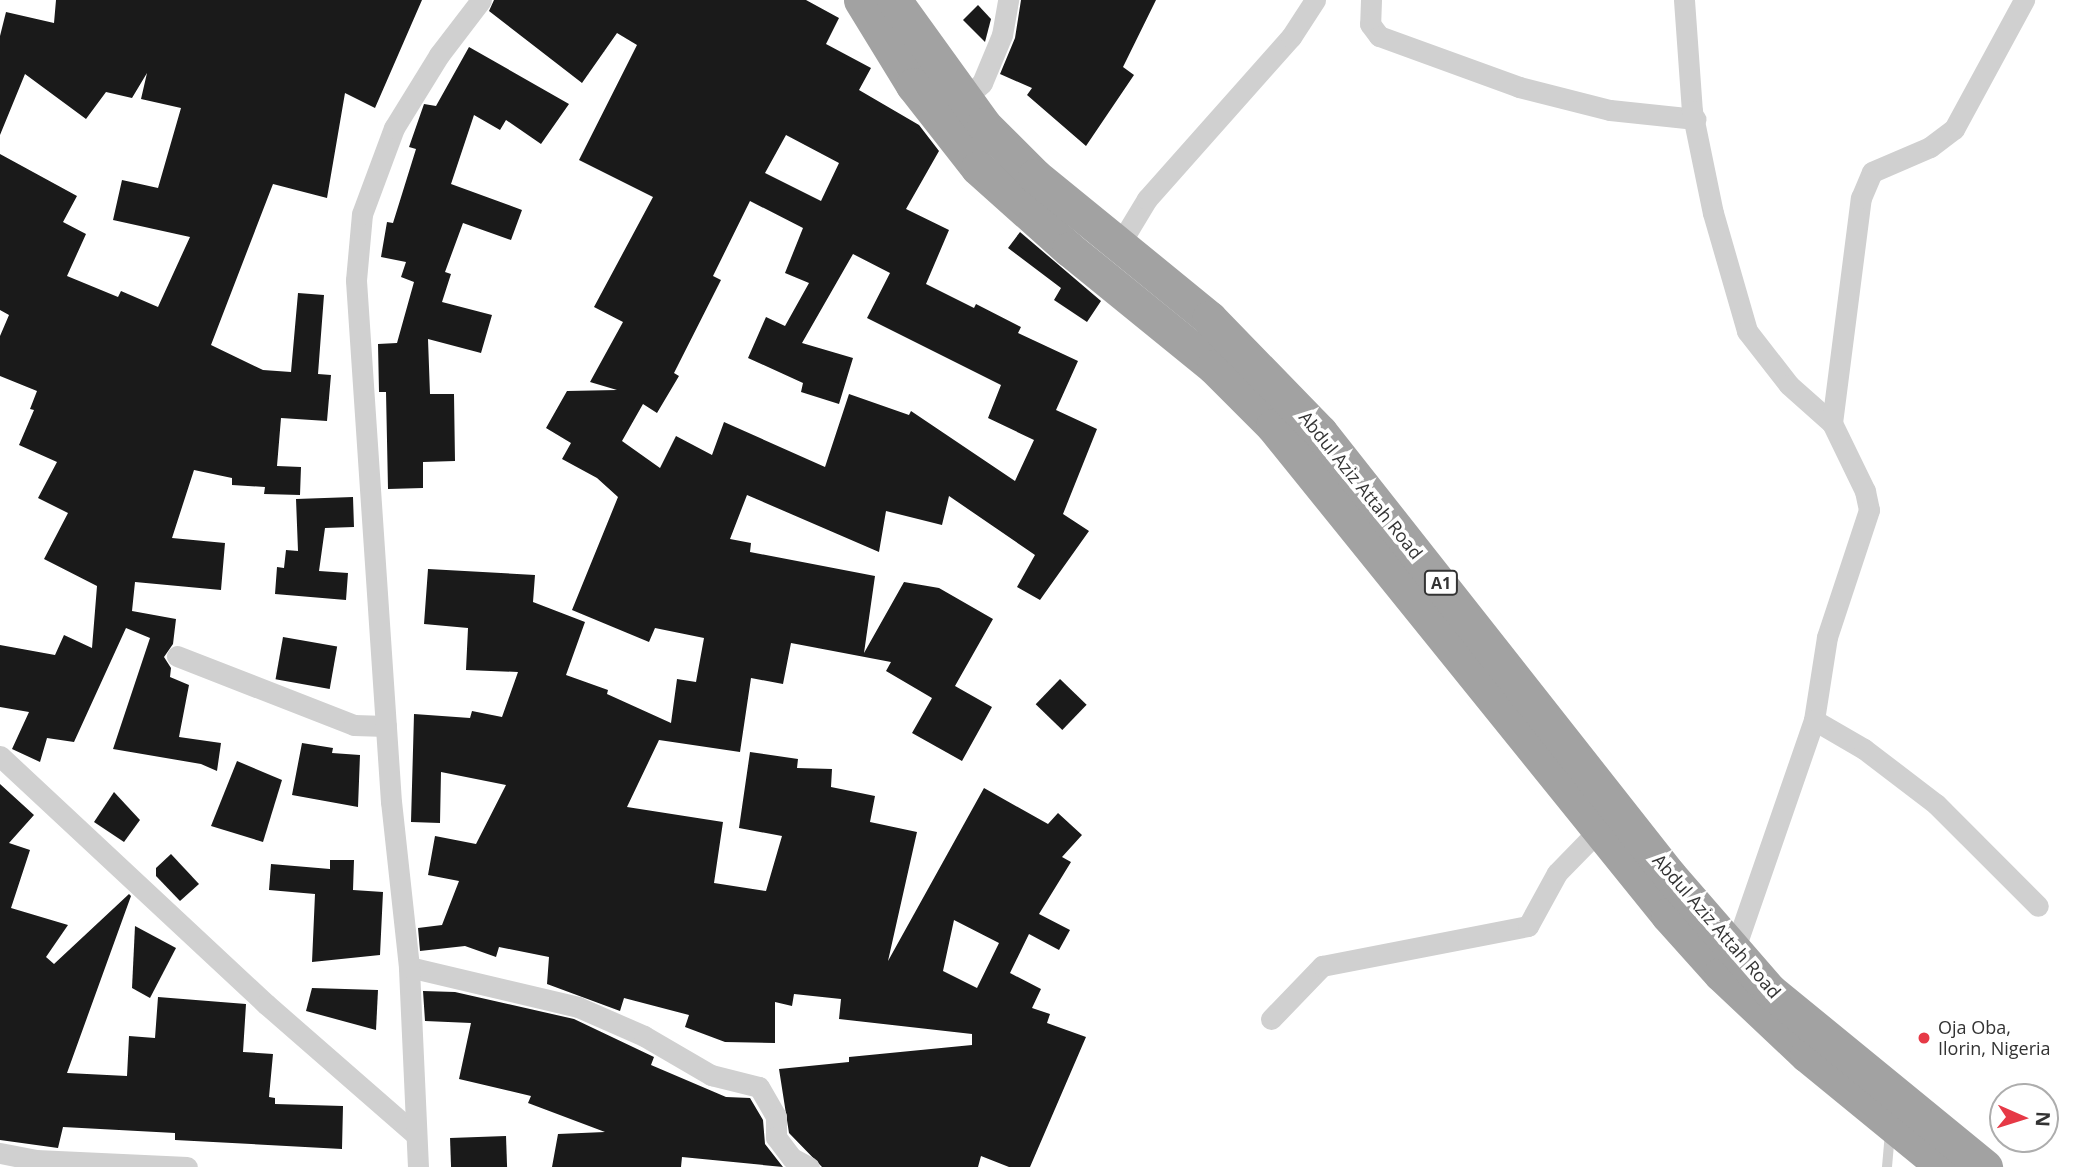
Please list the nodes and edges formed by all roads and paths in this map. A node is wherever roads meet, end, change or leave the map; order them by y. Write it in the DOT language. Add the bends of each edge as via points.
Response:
graph roads {
  1 [pos="481,0"];
  2 [pos="861,0"];
  3 [pos="894,0"];
  4 [pos="1009,0"];
  5 [pos="1315,0"];
  6 [pos="1371,0"];
  7 [pos="1684,0"];
  8 [pos="2024,0"];
  9 [pos="966,97"];
  10 [pos="1696,120"];
  11 [pos="1118,247"];
  12 [pos="1143,286"];
  13 [pos="1832,423"];
  14 [pos="177,656"];
  15 [pos="1814,720"];
  16 [pos="386,726"];
  17 [pos="0,756"];
  18 [pos="1600,829"];
  19 [pos="2038,906"];
  20 [pos="1734,951"];
  21 [pos="409,967"];
  22 [pos="1271,1019"];
  23 [pos="1891,1127"];
  24 [pos="414,1133"];
  25 [pos="0,1153"];
  26 [pos="187,1167"];
  27 [pos="418,1167"];
  28 [pos="809,1167"];
  29 [pos="1887,1167"];
  30 [pos="1944,1167"];
  31 [pos="1986,1167"];
  1 -- 16 [label="street" via="439,55 394,128 362,214 357,303"];
  2 -- 12 [label="highway, Abdul Aziz Attah Road / A1" via="913,85 978,168 1069,249"];
  3 -- 9 [label="highway, Abdul Aziz Attah Road / A1"];
  4 -- 9 [label="street" via="1002,35 982,83"];
  5 -- 11 [label="street" via="1291,37 1147,199"];
  6 -- 10 [label="street" via="1370,24 1379,36 1519,87 1609,110"];
  7 -- 10 [label="street" via="1687,72"];
  8 -- 13 [label="street" via="1954,129 1930,147 1872,173 1868,181 1861,198"];
  9 -- 11 [label="highway, Abdul Aziz Attah Road / A1" via="984,125 1035,176"];
  10 -- 13 [label="street" via="1713,213 1747,331 1789,385"];
  11 -- 12 [label="highway, Abdul Aziz Attah Road / A1"];
  12 -- 18 [label="highway, Abdul Aziz Attah Road / A1" via="1273,426"];
  12 -- 20 [label="highway, Abdul Aziz Attah Road / A1" via="1218,327 1320,432"];
  13 -- 15 [label="street" via="1865,491 1868,510 1827,637"];
  14 -- 16 [label="street" via="354,725"];
  15 -- 19 [label="street" via="1864,749 1936,804"];
  15 -- 20 [label="street"];
  16 -- 21 [label="street"];
  17 -- 24 [label="street" via="266,1004"];
  18 -- 22 [label="street" via="1557,873 1528,926 1322,965"];
  18 -- 23 [label="highway, Abdul Aziz Attah Road / A1" via="1668,915 1755,1010"];
  20 -- 31 [label="highway, Abdul Aziz Attah Road / A1" via="1819,1034"];
  21 -- 24 [label="street"];
  21 -- 28 [label="street" via="559,1000 644,1036 711,1074 759,1087 776,1117 776,1137 792,1158"];
  23 -- 29 [label="lane"];
  23 -- 30 [label="highway, Abdul Aziz Attah Road / A1"];
  24 -- 27 [label="street"];
  25 -- 26 [label="street" via="36,1160"];
}
